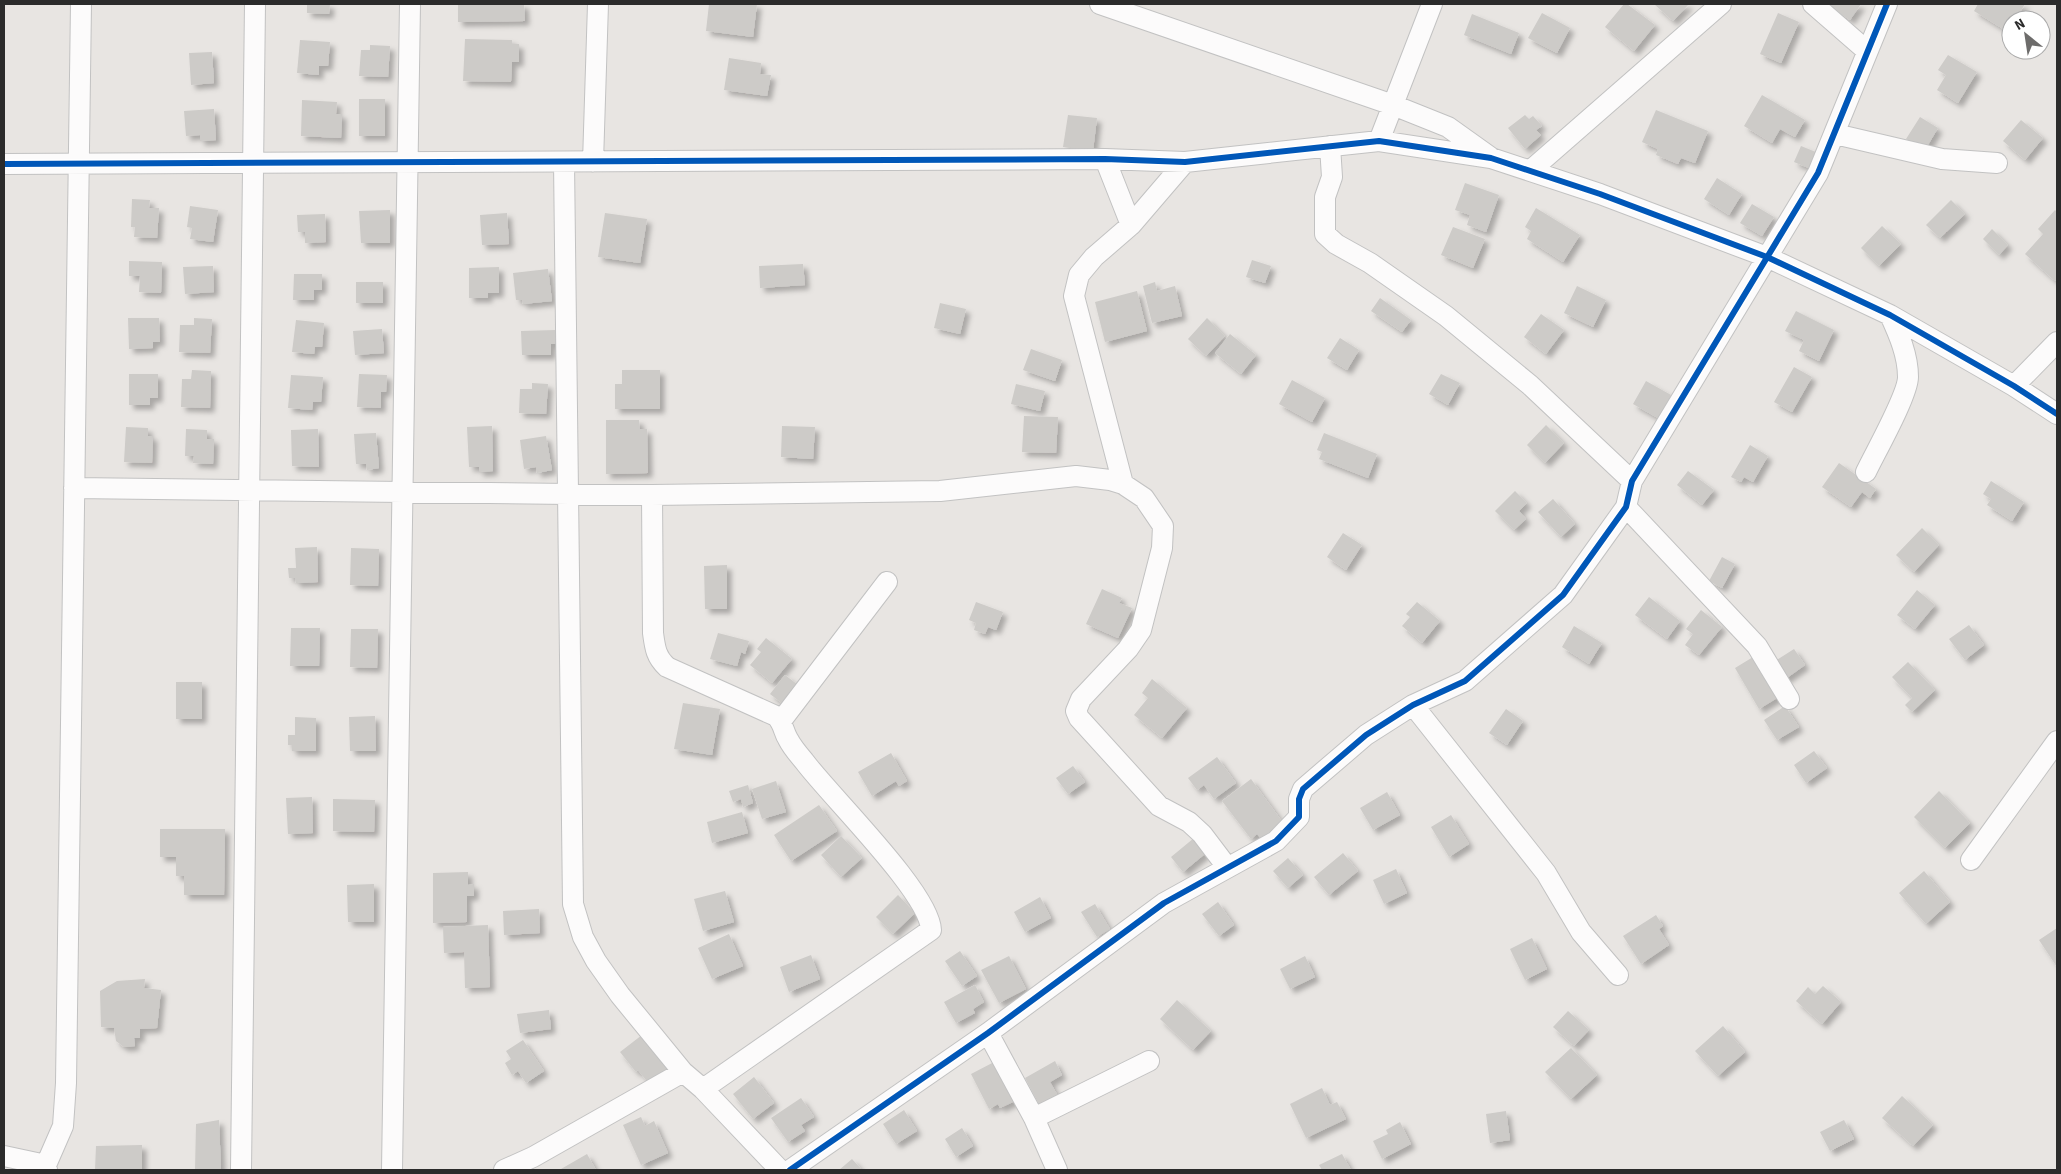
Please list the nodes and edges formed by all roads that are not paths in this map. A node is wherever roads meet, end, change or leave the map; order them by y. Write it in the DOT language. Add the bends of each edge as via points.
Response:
graph roads {
  1 [pos="81,4"];
  2 [pos="255,4"];
  3 [pos="410,4"];
  4 [pos="598,4"];
  5 [pos="1100,4"];
  6 [pos="1432,4"];
  7 [pos="1721,4"];
  8 [pos="1813,4"];
  9 [pos="1887,4"];
  10 [pos="1867,51"];
  11 [pos="1393,105"];
  12 [pos="1835,134"];
  13 [pos="1379,141"];
  14 [pos="1330,146"];
  15 [pos="1491,158"];
  16 [pos="1105,159"];
  17 [pos="408,162"];
  18 [pos="564,162"];
  19 [pos="593,162"];
  20 [pos="1185,162"];
  21 [pos="253,163"];
  22 [pos="1996,163"];
  23 [pos="4,164"];
  24 [pos="79,164"];
  25 [pos="1531,170"];
  26 [pos="1131,225"];
  27 [pos="1767,257"];
  28 [pos="1890,315"];
  29 [pos="2057,342"];
  30 [pos="2014,386"];
  31 [pos="2057,414"];
  32 [pos="1866,472"];
  33 [pos="1632,480"];
  34 [pos="1123,484"];
  35 [pos="74,488"];
  36 [pos="249,490"];
  37 [pos="403,492"];
  38 [pos="567,494"];
  39 [pos="652,495"];
  40 [pos="1626,507"];
  41 [pos="888,582"];
  42 [pos="1789,699"];
  43 [pos="1413,705"];
  44 [pos="781,721"];
  45 [pos="2057,741"];
  46 [pos="1971,860"];
  47 [pos="1227,867"];
  48 [pos="1618,975"];
  49 [pos="988,1033"];
  50 [pos="1149,1061"];
  51 [pos="683,1072"];
  52 [pos="703,1089"];
  53 [pos="1034,1118"];
  54 [pos="4,1156"];
  55 [pos="537,1164"];
  56 [pos="47,1168"];
  57 [pos="241,1170"];
  58 [pos="392,1170"];
  59 [pos="504,1170"];
  60 [pos="780,1170"];
  61 [pos="790,1170"];
  62 [pos="1057,1170"];
  1 -- 24 [label="street"];
  2 -- 21 [label="street"];
  3 -- 17 [label="street"];
  4 -- 19 [label="street"];
  5 -- 11 [label="street"];
  6 -- 11 [label="street"];
  7 -- 25 [label="street"];
  8 -- 10 [label="street"];
  9 -- 10 [label="street"];
  10 -- 12 [label="street"];
  11 -- 13 [label="street"];
  11 -- 15 [label="street" via="1448,126"];
  12 -- 22 [label="street" via="1942,159"];
  12 -- 27 [label="street" via="1818,173"];
  13 -- 14 [label="street"];
  13 -- 15 [label="street"];
  14 -- 20 [label="street"];
  14 -- 33 [label="street" via="1332,177 1325,197 1325,234 1446,316 1530,385"];
  15 -- 25 [label="street"];
  16 -- 19 [label="street"];
  16 -- 20 [label="street"];
  16 -- 26 [label="street"];
  17 -- 18 [label="street"];
  17 -- 21 [label="street"];
  17 -- 37 [label="street"];
  18 -- 19 [label="street"];
  18 -- 38 [label="street"];
  20 -- 26 [label="street"];
  21 -- 24 [label="street"];
  21 -- 36 [label="street"];
  23 -- 24 [label="street"];
  24 -- 35 [label="street"];
  25 -- 27 [label="street"];
  26 -- 34 [label="street" via="1094,257 1080,275 1074,296"];
  27 -- 28 [label="street"];
  27 -- 33 [label="street"];
  28 -- 30 [label="street"];
  28 -- 32 [label="street" via="1903,342 1908,379 1892,422"];
  29 -- 30 [label="street"];
  30 -- 31 [label="street"];
  33 -- 40 [label="street"];
  34 -- 39 [label="street" via="1076,476 940,491"];
  34 -- 47 [label="street" via="1144,498 1163,526 1162,548 1140,630 1128,649 1081,699 1076,711 1159,806 1189,822"];
  35 -- 36 [label="street"];
  35 -- 56 [label="street" via="66,1082 63,1126"];
  36 -- 37 [label="street"];
  36 -- 57 [label="street"];
  37 -- 38 [label="street"];
  37 -- 58 [label="street"];
  38 -- 39 [label="street"];
  38 -- 51 [label="street" via="573,904 583,937 596,961"];
  39 -- 44 [label="street" via="653,633 659,660 667,667"];
  40 -- 42 [label="street" via="1756,646"];
  40 -- 43 [label="street" via="1563,595 1465,681"];
  41 -- 44 [label="street"];
  43 -- 47 [label="street" via="1366,735 1303,789 1299,799 1299,817 1276,841"];
  43 -- 48 [label="street" via="1546,873 1581,932"];
  44 -- 52 [label="street" via="787,738 816,778 903,875 931,921 931,930"];
  45 -- 46 [label="street"];
  47 -- 49 [label="street" via="1164,903"];
  49 -- 53 [label="street"];
  49 -- 61 [label="street"];
  50 -- 53 [label="street"];
  51 -- 52 [label="street"];
  51 -- 55 [label="street"];
  52 -- 60 [label="street"];
  53 -- 62 [label="street"];
  54 -- 56 [label="street"];
  55 -- 59 [label="street"];
}
